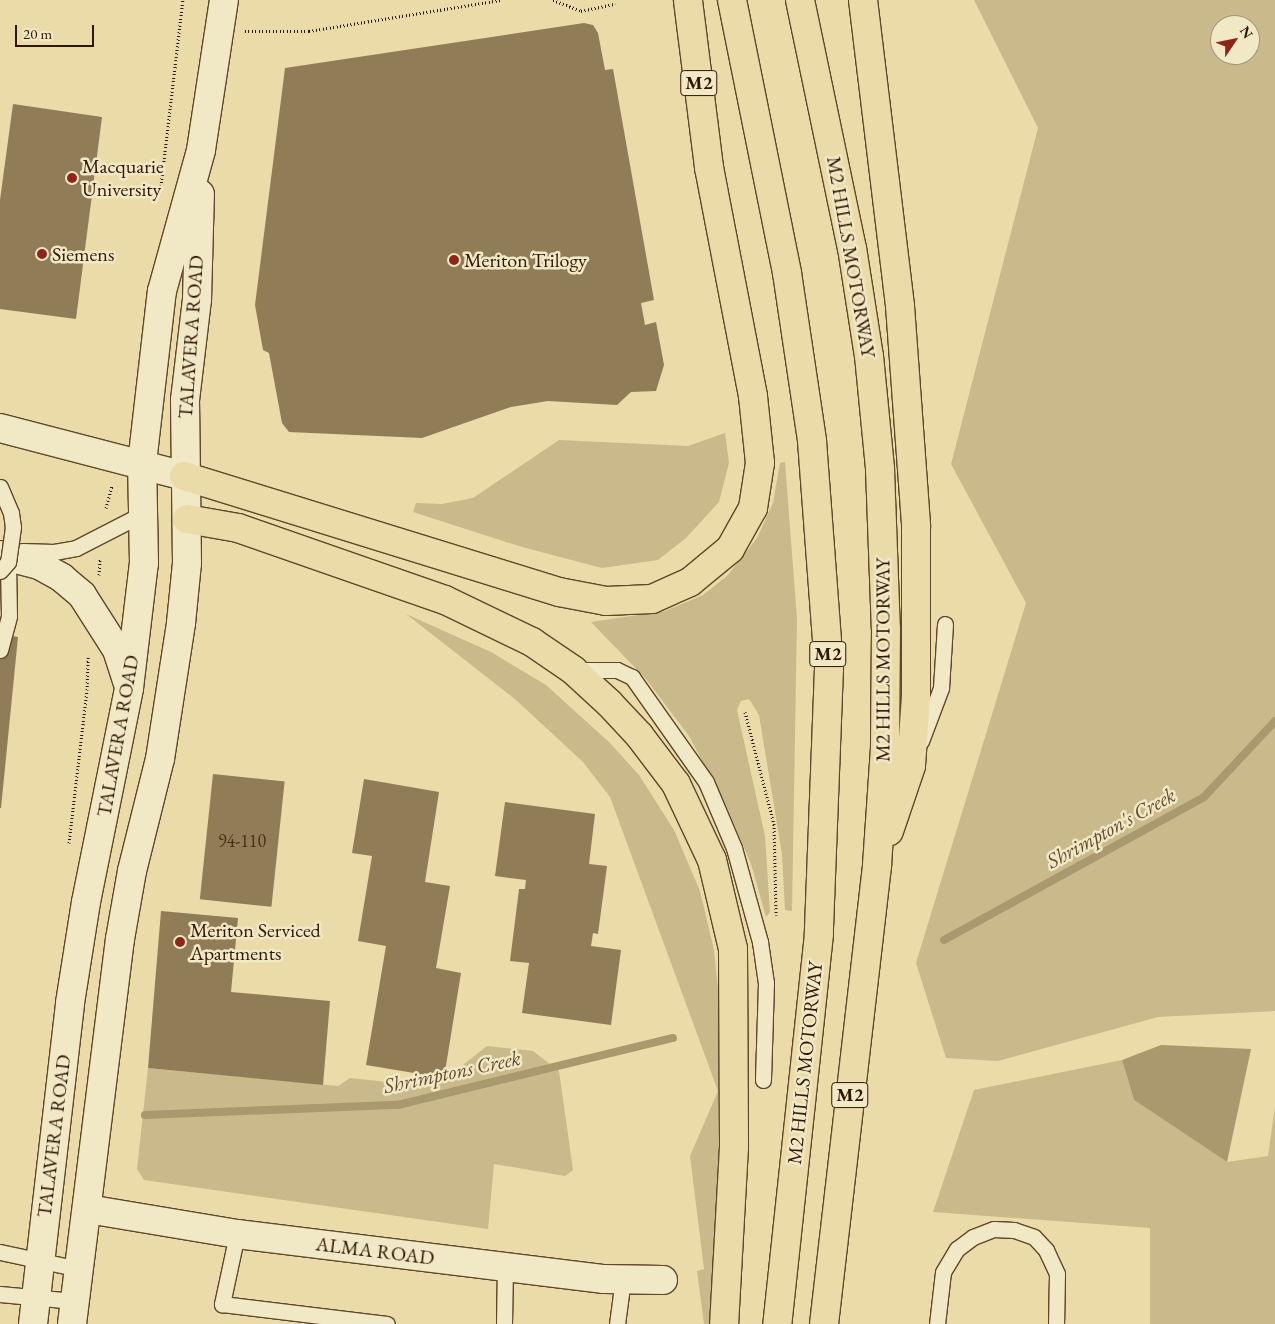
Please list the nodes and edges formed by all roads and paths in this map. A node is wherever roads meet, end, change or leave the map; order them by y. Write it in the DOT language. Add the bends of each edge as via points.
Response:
graph roads {
  1 [pos="224,0"];
  2 [pos="500,0"];
  3 [pos="553,0"];
  4 [pos="688,0"];
  5 [pos="732,0"];
  6 [pos="800,0"];
  7 [pos="863,0"];
  8 [pos="615,4"];
  9 [pos="220,30"];
  10 [pos="201,150"];
  11 [pos="0,428"];
  12 [pos="142,463"];
  13 [pos="184,476"];
  14 [pos="113,481"];
  15 [pos="0,487"];
  16 [pos="144,513"];
  17 [pos="105,514"];
  18 [pos="187,518"];
  19 [pos="100,557"];
  20 [pos="2,560"];
  21 [pos="99,582"];
  22 [pos="945,624"];
  23 [pos="1,633"];
  24 [pos="0,650"];
  25 [pos="573,670"];
  26 [pos="129,688"];
  27 [pos="745,712"];
  28 [pos="911,766"];
  29 [pos="877,866"];
  30 [pos="760,942"];
  31 [pos="763,1080"];
  32 [pos="88,1209"];
  33 [pos="237,1234"];
  34 [pos="0,1252"];
  35 [pos="40,1259"];
  36 [pos="505,1267"];
  37 [pos="79,1269"];
  38 [pos="623,1279"];
  39 [pos="663,1280"];
  40 [pos="0,1294"];
  41 [pos="34,1311"];
  42 [pos="73,1313"];
  43 [pos="387,1324"];
  44 [pos="504,1324"];
  45 [pos="617,1324"];
  46 [pos="724,1324"];
  47 [pos="777,1324"];
  48 [pos="824,1324"];
  49 [pos="937,1324"];
  50 [pos="1056,1324"];
  1 -- 9 [label="main road, TALAVERA ROAD"];
  2 -- 9 [label="path" via="309,31"];
  3 -- 8 [label="path" via="581,11"];
  4 -- 13 [label="highway, M2" via="709,167 750,378 760,463 752,508 730,549 690,582 652,599 606,601 559,592"];
  5 -- 47 [label="highway, M2 HILLS MOTORWAY / M2" via="787,274 810,431 829,668 819,934"];
  6 -- 29 [label="highway, M2 HILLS MOTORWAY / M2" via="852,248 869,356 880,469 886,629 884,748"];
  7 -- 28 [label="highway, M2" via="900,306 916,526 916,696"];
  9 -- 10 [label="main road, TALAVERA ROAD"];
  10 -- 12 [label="main road, TALAVERA ROAD" via="162,291"];
  10 -- 13 [label="main road, TALAVERA ROAD" via="197,299 185,400"];
  11 -- 12 [label="main road"];
  12 -- 13 [label="main road"];
  12 -- 16 [label="main road, TALAVERA ROAD"];
  13 -- 18 [label="main road, TALAVERA ROAD"];
  14 -- 17 [label="path"];
  15 -- 20 [label="lane, bridge" via="11,513"];
  16 -- 18 [label="main road"];
  16 -- 20 [label="lane" via="76,548"];
  16 -- 26 [label="main road, TALAVERA ROAD" via="144,563"];
  18 -- 25 [label="highway" via="238,528 445,600 532,642"];
  18 -- 32 [label="main road, TALAVERA ROAD" via="187,563 181,623 160,759 132,871 120,939"];
  19 -- 21 [label="path"];
  20 -- 23 [label="lane" via="10,616"];
  20 -- 26 [label="main road" via="39,565 62,578 82,596 117,650"];
  22 -- 28 [label="lane" via="941,688"];
  23 -- 24 [label="lane"];
  25 -- 30 [label="lane" via="617,670 632,677 684,746 706,782 734,848"];
  25 -- 46 [label="highway" via="639,735 676,784 712,860 733,949 734,1148"];
  26 -- 35 [label="main road, TALAVERA ROAD" via="89,886 70,1003"];
  27 -- 30 [label="path" via="774,824 776,913 772,932"];
  28 -- 29 [label="highway, M2"];
  29 -- 48 [label="highway, M2 HILLS MOTORWAY / M2"];
  30 -- 31 [label="lane" via="766,992"];
  32 -- 33 [label="main road, ALMA ROAD"];
  32 -- 37 [label="main road, TALAVERA ROAD"];
  33 -- 36 [label="main road, ALMA ROAD"];
  33 -- 43 [label="lane" via="222,1304"];
  34 -- 35 [label="lane"];
  35 -- 37 [label="lane"];
  35 -- 41 [label="main road, TALAVERA ROAD"];
  36 -- 38 [label="main road, ALMA ROAD"];
  36 -- 44 [label="lane"];
  37 -- 42 [label="main road, TALAVERA ROAD"];
  38 -- 39 [label="main road, ALMA ROAD"];
  38 -- 45 [label="lane"];
  40 -- 41 [label="lane"];
  41 -- 42 [label="lane"];
  49 -- 50 [label="lane" via="943,1272 957,1249 973,1237 994,1229 1014,1230 1034,1237 1046,1250 1057,1274"];
}
